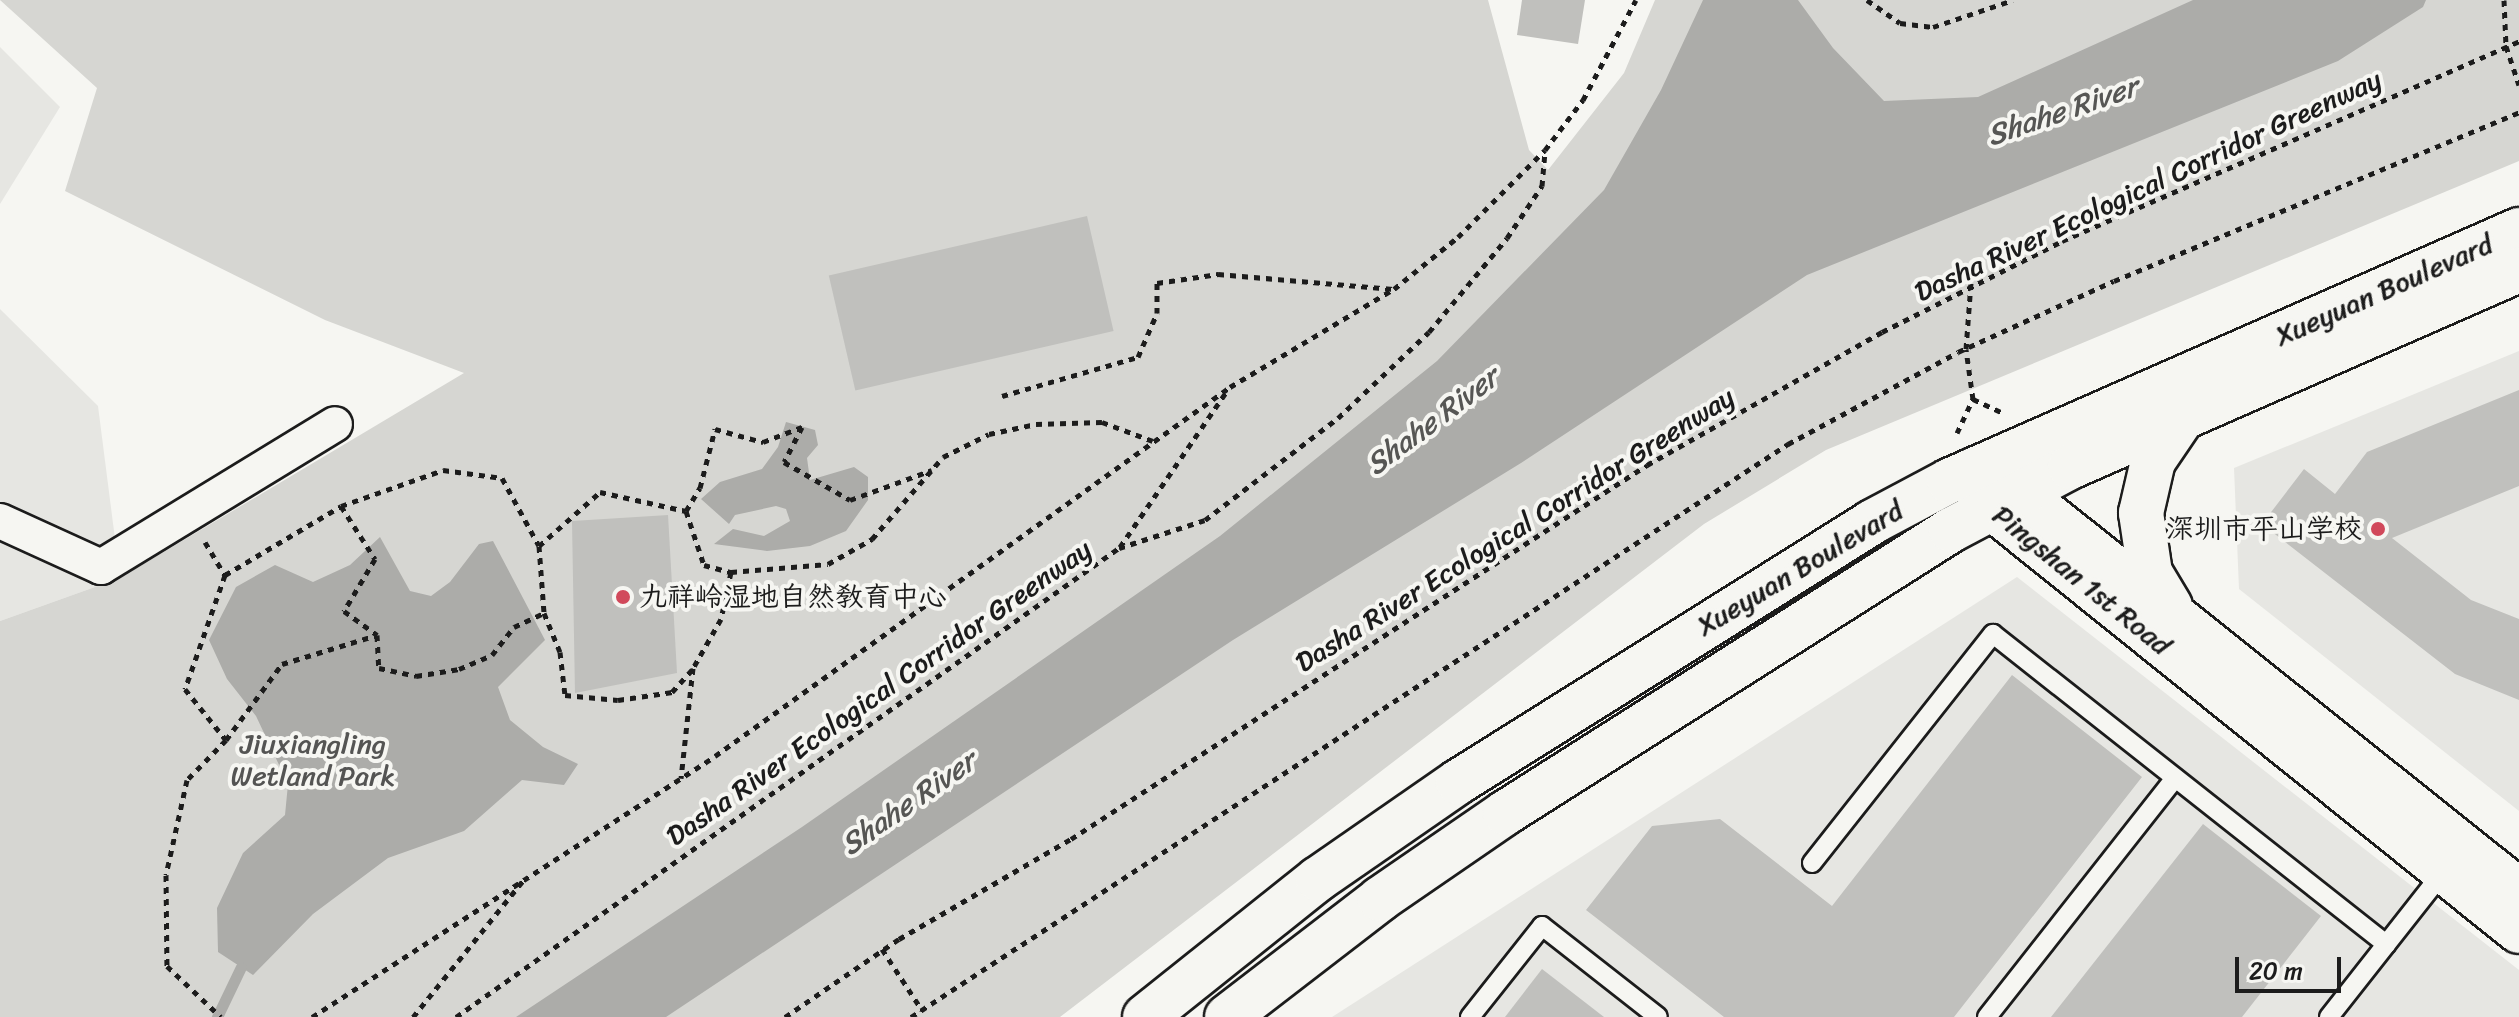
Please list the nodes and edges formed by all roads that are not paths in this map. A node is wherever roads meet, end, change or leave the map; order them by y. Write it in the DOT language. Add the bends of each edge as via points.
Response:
graph roads {
  1 [pos="2519,230"];
  2 [pos="2519,270"];
  3 [pos="2184,417"];
  4 [pos="335,424"];
  5 [pos="1995,490"];
  6 [pos="0,521"];
  7 [pos="2184,624"];
  8 [pos="2175,778"];
  9 [pos="2454,859"];
  10 [pos="1812,863"];
  11 [pos="2519,891"];
  12 [pos="2519,931"];
  13 [pos="2386,944"];
  14 [pos="1145,1017"];
  15 [pos="1227,1017"];
  16 [pos="1470,1017"];
  17 [pos="1658,1017"];
  18 [pos="1987,1017"];
  19 [pos="2329,1017"];
  1 -- 5 [label="street, Xueyuan Boulevard"];
  2 -- 3 [label="street, Xueyuan Boulevard"];
  3 -- 5 [label="street, Xueyuan Boulevard"];
  3 -- 7 [label="street" via="2153,461 2141,513 2150,573"];
  4 -- 6 [label="street" via="101,567"];
  5 -- 7 [label="street, Pingshan 1st Road"];
  5 -- 9 [label="street, Pingshan 1st Road"];
  5 -- 14 [label="street, Xueyuan Boulevard" via="1872,522 1458,782 1318,879"];
  5 -- 15 [label="street, Xueyuan Boulevard" via="1505,813 1380,899"];
  7 -- 9 [label="street, Pingshan 1st Road"];
  8 -- 10 [label="lane" via="1993,634"];
  8 -- 13 [label="lane"];
  8 -- 18 [label="lane"];
  9 -- 11 [label="street, Pingshan 1st Road"];
  9 -- 12 [label="street, Pingshan 1st Road"];
  9 -- 13 [label="lane"];
  13 -- 19 [label="lane"];
  16 -- 17 [label="lane" via="1542,926"];
}
